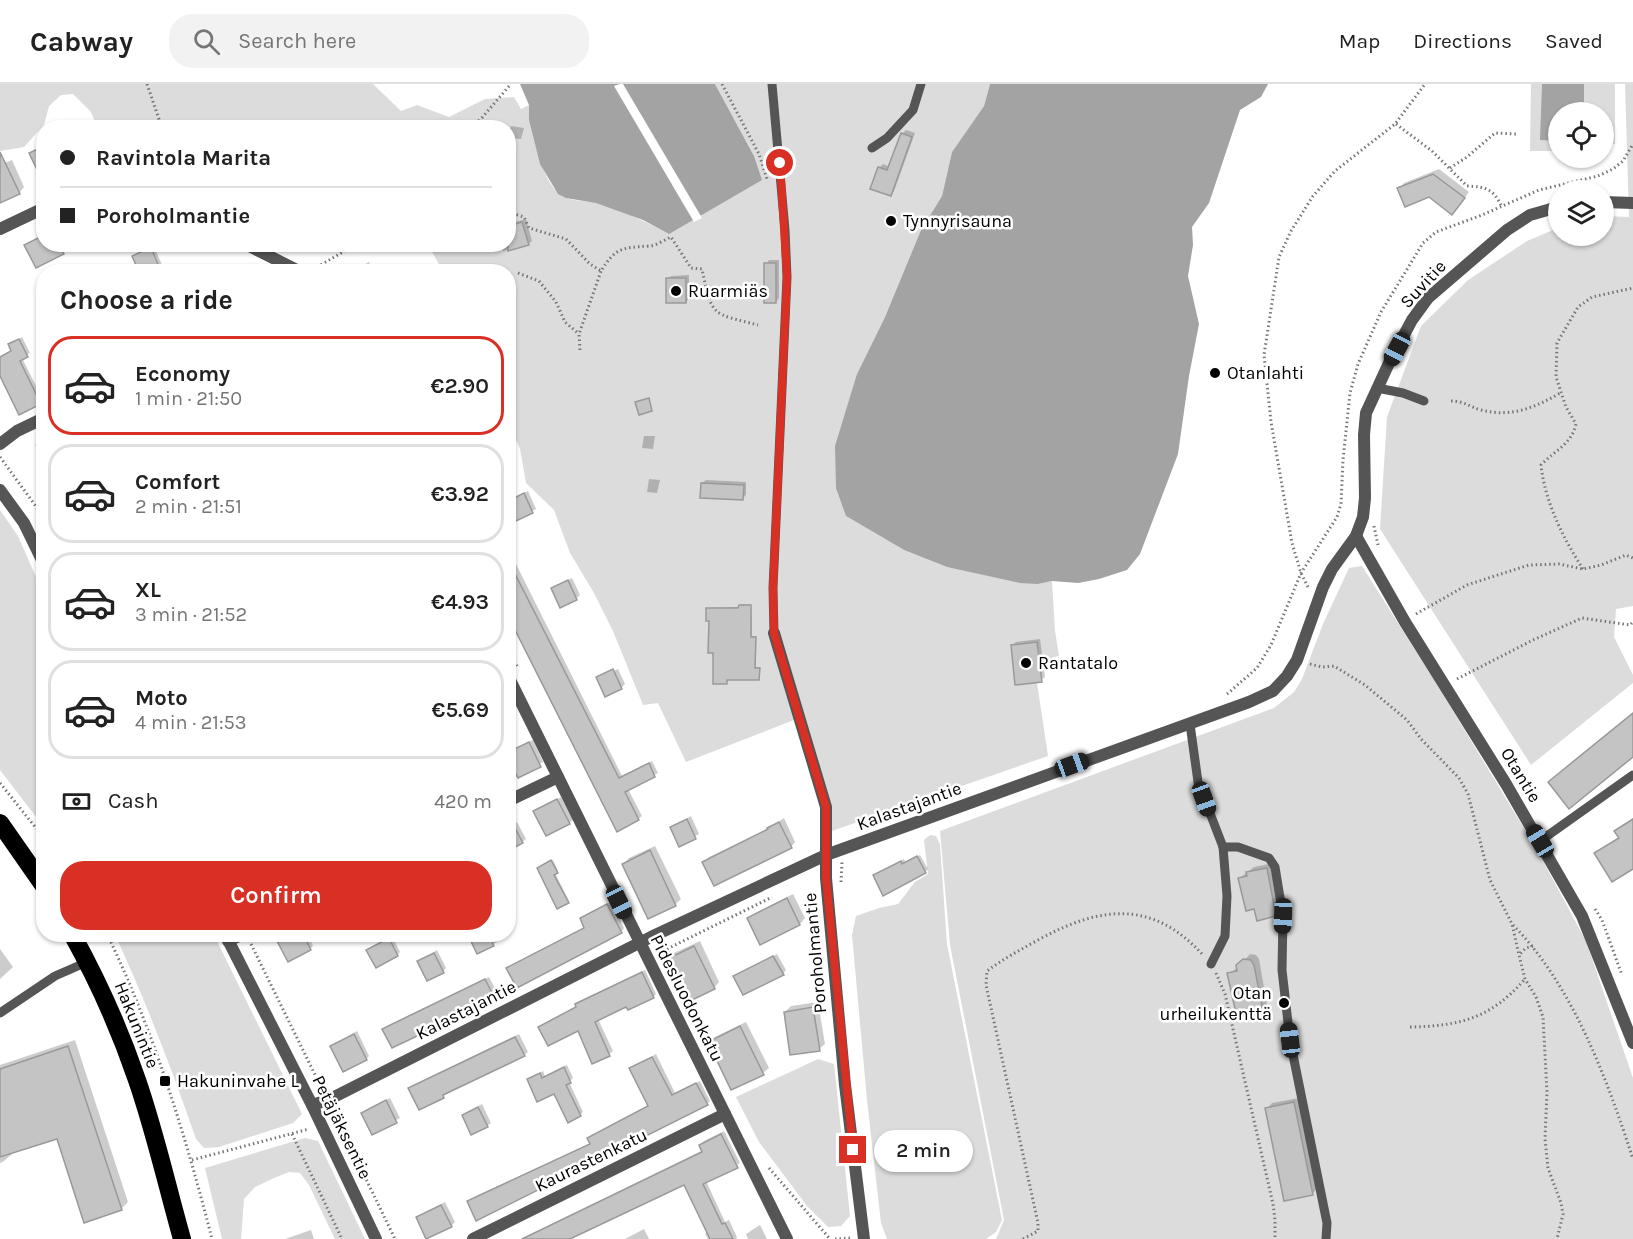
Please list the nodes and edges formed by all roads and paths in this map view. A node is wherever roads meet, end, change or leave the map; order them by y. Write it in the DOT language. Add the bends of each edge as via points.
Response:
graph roads {
  1 [pos="147,84"];
  2 [pos="722,84"];
  3 [pos="772,84"];
  4 [pos="921,84"];
  5 [pos="1425,84"];
  6 [pos="510,85"];
  7 [pos="159,120"];
  8 [pos="480,120"];
  9 [pos="1395,124"];
  10 [pos="1516,134"];
  11 [pos="1633,144"];
  12 [pos="873,148"];
  13 [pos="1450,168"];
  14 [pos="767,179"];
  15 [pos="1614,202"];
  16 [pos="1633,203"];
  17 [pos="1502,207"];
  18 [pos="1548,210"];
  19 [pos="36,212"];
  20 [pos="516,214"];
  21 [pos="0,229"];
  22 [pos="261,252"];
  23 [pos="344,252"];
  24 [pos="285,264"];
  25 [pos="323,264"];
  26 [pos="601,271"];
  27 [pos="518,273"];
  28 [pos="1633,288"];
  29 [pos="758,325"];
  30 [pos="579,334"];
  31 [pos="580,350"];
  32 [pos="1377,388"];
  33 [pos="1562,392"];
  34 [pos="1424,401"];
  35 [pos="1450,401"];
  36 [pos="36,422"];
  37 [pos="0,444"];
  38 [pos="0,458"];
  39 [pos="0,490"];
  40 [pos="36,507"];
  41 [pos="1356,536"];
  42 [pos="36,548"];
  43 [pos="1633,558"];
  44 [pos="1584,569"];
  45 [pos="1301,573"];
  46 [pos="1633,621"];
  47 [pos="1405,622"];
  48 [pos="774,633"];
  49 [pos="1322,667"];
  50 [pos="1457,679"];
  51 [pos="516,692"];
  52 [pos="1224,696"];
  53 [pos="1190,724"];
  54 [pos="1633,775"];
  55 [pos="558,777"];
  56 [pos="0,783"];
  57 [pos="516,797"];
  58 [pos="0,823"];
  59 [pos="36,828"];
  60 [pos="1540,841"];
  61 [pos="1223,847"];
  62 [pos="842,849"];
  63 [pos="826,855"];
  64 [pos="36,875"];
  65 [pos="826,878"];
  66 [pos="774,896"];
  67 [pos="1512,924"];
  68 [pos="651,937"];
  69 [pos="76,942"];
  70 [pos="110,942"];
  71 [pos="228,942"];
  72 [pos="248,942"];
  73 [pos="639,944"];
  74 [pos="1533,946"];
  75 [pos="1519,955"];
  76 [pos="87,962"];
  77 [pos="1211,964"];
  78 [pos="1525,979"];
  79 [pos="0,1013"];
  80 [pos="1410,1027"];
  81 [pos="1633,1043"];
  82 [pos="328,1100"];
  83 [pos="312,1105"];
  84 [pos="725,1114"];
  85 [pos="321,1125"];
  86 [pos="292,1134"];
  87 [pos="1633,1159"];
  88 [pos="192,1160"];
  89 [pos="766,1164"];
  90 [pos="182,1239"];
  91 [pos="212,1239"];
  92 [pos="342,1239"];
  93 [pos="376,1239"];
  94 [pos="395,1239"];
  95 [pos="473,1239"];
  96 [pos="787,1239"];
  97 [pos="830,1239"];
  98 [pos="864,1239"];
  99 [pos="1023,1239"];
  100 [pos="1275,1239"];
  101 [pos="1326,1239"];
  102 [pos="1557,1239"];
  1 -- 7 [label="path"];
  2 -- 14 [label="path" via="759,154"];
  3 -- 48 [label="lane" via="787,277"];
  4 -- 12 [label="lane" via="913,110"];
  5 -- 9 [label="path"];
  6 -- 8 [label="path"];
  9 -- 13 [label="path"];
  9 -- 45 [label="path" via="1320,187 1279,257 1264,355 1278,464"];
  10 -- 13 [label="path" via="1495,133"];
  11 -- 17 [label="path" via="1613,169 1539,190"];
  13 -- 17 [label="path" via="1467,186 1480,186 1495,193"];
  15 -- 16 [label="street"];
  17 -- 45 [label="path" via="1429,236 1381,312 1350,393 1341,504 1337,517"];
  18 -- 32 [label="street, Suvitie" via="1530,215 1507,230 1428,298 1412,320"];
  19 -- 21 [label="street"];
  20 -- 26 [label="path" via="524,217 529,228 566,239"];
  22 -- 24 [label="street"];
  23 -- 25 [label="path"];
  26 -- 29 [label="path" via="619,249 651,246 671,237 691,268 702,269 709,302 717,313"];
  26 -- 30 [label="path"];
  27 -- 30 [label="path" via="539,281 556,302 565,322"];
  28 -- 33 [label="path" via="1592,297 1578,307 1557,344 1556,377"];
  30 -- 31 [label="path"];
  32 -- 34 [label="lane"];
  32 -- 41 [label="street, Suvitie" via="1366,413 1365,498"];
  33 -- 35 [label="path" via="1516,413 1481,410 1462,401"];
  33 -- 44 [label="path" via="1576,424 1574,433 1541,465 1552,510"];
  36 -- 37 [label="street"];
  38 -- 40 [label="path"];
  39 -- 42 [label="street"];
  41 -- 47 [label="street, Otantie"];
  41 -- 53 [label="street, Kalastajantie" via="1323,587 1297,660 1287,676 1273,691"];
  43 -- 44 [label="path" via="1626,555"];
  44 -- 47 [label="path" via="1559,564 1529,565 1467,585"];
  45 -- 52 [label="path" via="1271,645 1257,668"];
  46 -- 50 [label="path" via="1630,625 1582,618"];
  47 -- 60 [label="street, Otantie"];
  48 -- 63 [label="street, Poroholmantie" via="826,807"];
  49 -- 67 [label="path" via="1334,666 1365,685 1407,720 1459,778 1468,794 1490,880"];
  51 -- 55 [label="street, Pidesluodonkatu"];
  53 -- 61 [label="lane" via="1198,782"];
  53 -- 62 [label="street, Kalastajantie"];
  54 -- 60 [label="lane"];
  55 -- 57 [label="street"];
  55 -- 73 [label="street, Pidesluodonkatu"];
  56 -- 59 [label="path"];
  58 -- 64 [label="highway"];
  60 -- 81 [label="street, Otantie" via="1582,916"];
  61 -- 77 [label="lane" via="1225,936"];
  61 -- 101 [label="lane" via="1269,858 1275,867 1283,916 1282,970 1290,1040 1327,1223"];
  62 -- 63 [label="street, Kalastajantie"];
  62 -- 65 [label="path" via="842,877"];
  63 -- 65 [label="street, Poroholmantie"];
  63 -- 68 [label="street, Kalastajantie"];
  65 -- 98 [label="street, Poroholmantie"];
  66 -- 68 [label="path" via="658,954"];
  67 -- 74 [label="path"];
  67 -- 75 [label="path"];
  68 -- 73 [label="street, Kalastajantie"];
  69 -- 76 [label="highway, Hakunintie"];
  70 -- 88 [label="path" via="153,1046"];
  71 -- 83 [label="street, Petäjäksentie"];
  72 -- 82 [label="path"];
  73 -- 82 [label="street, Kalastajantie"];
  73 -- 84 [label="street, Pidesluodonkatu"];
  74 -- 75 [label="path"];
  74 -- 87 [label="path" via="1585,1029"];
  75 -- 78 [label="path"];
  76 -- 79 [label="lane" via="55,976"];
  76 -- 90 [label="highway, Hakunintie" via="138,1083"];
  77 -- 99 [label="path" via="1176,930 1126,913 1110,913 1060,928 987,971 986,986 1038,1223 1038,1231"];
  77 -- 100 [label="path" via="1226,994 1273,1204"];
  78 -- 80 [label="path" via="1513,993 1477,1017 1458,1023"];
  78 -- 102 [label="path" via="1543,1017 1546,1159 1563,1214"];
  82 -- 83 [label="street, Kalastajantie"];
  83 -- 85 [label="street, Petäjäksentie"];
  84 -- 95 [label="street, Kaurastenkatu"];
  84 -- 96 [label="street, Pidesluodonkatu"];
  85 -- 86 [label="path"];
  85 -- 93 [label="street, Petäjäksentie"];
  85 -- 94 [label="path" via="337,1120"];
  86 -- 88 [label="path"];
  86 -- 92 [label="path"];
  88 -- 91 [label="path"];
  89 -- 97 [label="path"];
}
